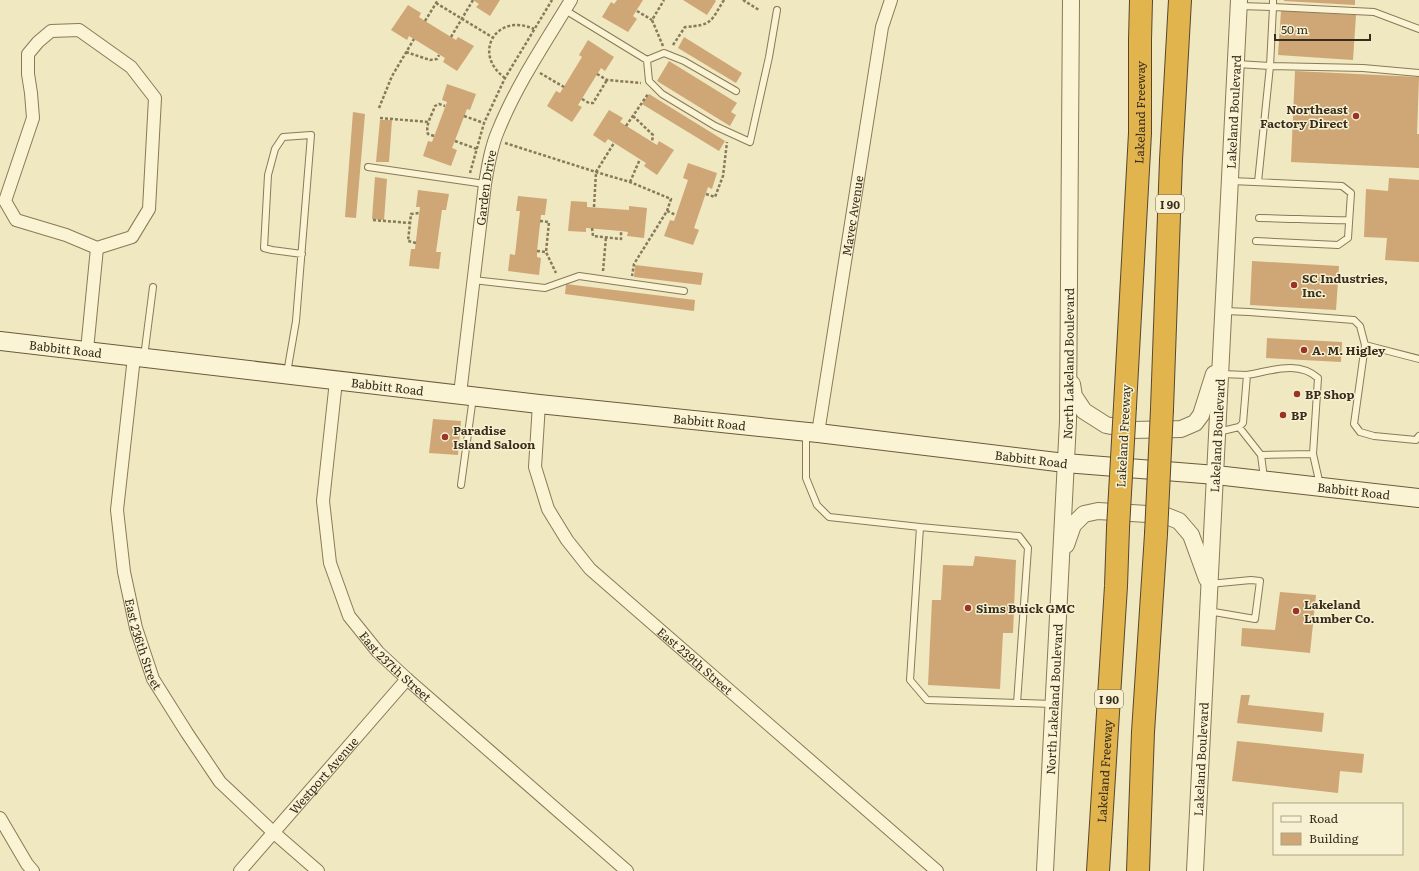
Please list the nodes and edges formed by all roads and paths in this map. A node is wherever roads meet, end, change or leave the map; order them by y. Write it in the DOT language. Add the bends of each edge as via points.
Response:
graph roads {
  1 [pos="473,0"];
  2 [pos="664,0"];
  3 [pos="724,0"];
  4 [pos="743,0"];
  5 [pos="891,0"];
  6 [pos="1071,0"];
  7 [pos="1135,0"];
  8 [pos="1141,0"];
  9 [pos="1180,0"];
  10 [pos="437,1"];
  11 [pos="1239,3"];
  12 [pos="1273,3"];
  13 [pos="568,5"];
  14 [pos="759,10"];
  15 [pos="777,10"];
  16 [pos="637,11"];
  17 [pos="462,18"];
  18 [pos="652,20"];
  19 [pos="425,21"];
  20 [pos="534,29"];
  21 [pos="1419,29"];
  22 [pos="451,37"];
  23 [pos="492,37"];
  24 [pos="414,39"];
  25 [pos="1140,40"];
  26 [pos="673,45"];
  27 [pos="663,46"];
  28 [pos="406,52"];
  29 [pos="440,55"];
  30 [pos="647,60"];
  31 [pos="1236,64"];
  32 [pos="1270,66"];
  33 [pos="537,72"];
  34 [pos="1419,73"];
  35 [pos="597,74"];
  36 [pos="505,78"];
  37 [pos="607,80"];
  38 [pos="642,83"];
  39 [pos="564,88"];
  40 [pos="736,91"];
  41 [pos="648,94"];
  42 [pos="582,99"];
  43 [pos="445,106"];
  44 [pos="379,108"];
  45 [pos="464,116"];
  46 [pos="633,116"];
  47 [pos="380,118"];
  48 [pos="429,122"];
  49 [pos="484,123"];
  50 [pos="626,126"];
  51 [pos="434,136"];
  52 [pos="455,141"];
  53 [pos="652,142"];
  54 [pos="727,142"];
  55 [pos="505,143"];
  56 [pos="614,143"];
  57 [pos="477,149"];
  58 [pos="640,159"];
  59 [pos="368,167"];
  60 [pos="596,172"];
  61 [pos="1230,181"];
  62 [pos="630,182"];
  63 [pos="1258,182"];
  64 [pos="485,184"];
  65 [pos="706,194"];
  66 [pos="594,207"];
  67 [pos="667,211"];
  68 [pos="419,213"];
  69 [pos="676,215"];
  70 [pos="1259,218"];
  71 [pos="373,220"];
  72 [pos="1350,220"];
  73 [pos="540,221"];
  74 [pos="410,223"];
  75 [pos="592,228"];
  76 [pos="622,231"];
  77 [pos="606,237"];
  78 [pos="1256,241"];
  79 [pos="416,243"];
  80 [pos="97,248"];
  81 [pos="537,251"];
  82 [pos="546,252"];
  83 [pos="302,254"];
  84 [pos="556,273"];
  85 [pos="603,274"];
  86 [pos="632,277"];
  87 [pos="473,280"];
  88 [pos="154,287"];
  89 [pos="684,291"];
  90 [pos="1223,311"];
  91 [pos="0,341"];
  92 [pos="1364,345"];
  93 [pos="1221,346"];
  94 [pos="87,350"];
  95 [pos="139,358"];
  96 [pos="1068,358"];
  97 [pos="1419,359"];
  98 [pos="1220,374"];
  99 [pos="286,375"];
  100 [pos="1247,375"];
  101 [pos="336,381"];
  102 [pos="466,395"];
  103 [pos="538,404"];
  104 [pos="1240,427"];
  105 [pos="812,432"];
  106 [pos="1218,432"];
  107 [pos="1419,436"];
  108 [pos="1313,454"];
  109 [pos="1260,455"];
  110 [pos="1064,463"];
  111 [pos="1216,475"];
  112 [pos="1264,480"];
  113 [pos="461,485"];
  114 [pos="1321,487"];
  115 [pos="1419,498"];
  116 [pos="920,527"];
  117 [pos="1060,566"];
  118 [pos="1210,584"];
  119 [pos="1208,612"];
  120 [pos="406,679"];
  121 [pos="1017,702"];
  122 [pos="1053,704"];
  123 [pos="0,818"];
  124 [pos="273,832"];
  125 [pos="33,871"];
  126 [pos="240,871"];
  127 [pos="318,871"];
  128 [pos="626,871"];
  129 [pos="937,871"];
  130 [pos="1045,871"];
  131 [pos="1098,871"];
  132 [pos="1138,871"];
  133 [pos="1195,871"];
  1 -- 17 [label="path"];
  2 -- 18 [label="path"];
  3 -- 26 [label="path" via="710,21 703,26 685,27"];
  4 -- 14 [label="path"];
  5 -- 105 [label="street, Mavec Avenue" via="882,27"];
  6 -- 96 [label="street, North Lakeland Boulevard"];
  7 -- 25 [label="highway"];
  8 -- 25 [label="highway, Lakeland Freeway / I 90"];
  9 -- 132 [label="highway, I 90, bridge"];
  10 -- 17 [label="path"];
  10 -- 19 [label="path"];
  11 -- 12 [label="lane"];
  11 -- 31 [label="street, Lakeland Boulevard"];
  12 -- 21 [label="lane" via="1374,12"];
  12 -- 32 [label="lane"];
  13 -- 30 [label="lane"];
  13 -- 64 [label="street, Garden Drive" via="522,80 498,132"];
  15 -- 30 [label="lane" via="750,142 715,126 662,94 649,81"];
  16 -- 18 [label="path"];
  17 -- 22 [label="path"];
  17 -- 23 [label="path"];
  18 -- 27 [label="path"];
  20 -- 23 [label="path" via="527,26 509,26 499,30"];
  23 -- 36 [label="path" via="488,53 491,63"];
  24 -- 28 [label="path"];
  25 -- 131 [label="highway, Lakeland Freeway / I 90, bridge" via="1140,133"];
  28 -- 29 [label="path" via="430,60 437,60"];
  28 -- 44 [label="path" via="392,76"];
  30 -- 40 [label="lane" via="664,53 684,61"];
  31 -- 32 [label="lane"];
  31 -- 61 [label="street, Lakeland Boulevard"];
  32 -- 34 [label="lane" via="1363,68"];
  32 -- 63 [label="lane"];
  33 -- 39 [label="path"];
  35 -- 37 [label="path"];
  37 -- 38 [label="path"];
  37 -- 42 [label="path" via="594,103"];
  41 -- 46 [label="path"];
  43 -- 48 [label="path" via="435,106"];
  45 -- 49 [label="path"];
  46 -- 50 [label="path"];
  46 -- 53 [label="path" via="653,135"];
  47 -- 48 [label="path"];
  48 -- 51 [label="path" via="428,134"];
  52 -- 57 [label="path"];
  54 -- 65 [label="path" via="723,176 715,197"];
  55 -- 60 [label="path"];
  56 -- 60 [label="path"];
  58 -- 62 [label="path"];
  59 -- 64 [label="lane"];
  60 -- 62 [label="path"];
  60 -- 66 [label="path"];
  61 -- 63 [label="lane"];
  61 -- 90 [label="street, Lakeland Boulevard"];
  62 -- 67 [label="path" via="671,198"];
  63 -- 72 [label="lane" via="1342,186 1351,193"];
  64 -- 87 [label="street, Garden Drive"];
  67 -- 69 [label="path"];
  67 -- 86 [label="path" via="634,264"];
  68 -- 74 [label="path" via="411,214"];
  70 -- 72 [label="lane"];
  71 -- 74 [label="path"];
  72 -- 78 [label="lane" via="1348,238 1338,245"];
  73 -- 82 [label="path" via="549,222"];
  74 -- 79 [label="path" via="408,241"];
  75 -- 77 [label="path" via="593,236"];
  76 -- 77 [label="path" via="621,239"];
  77 -- 85 [label="path"];
  80 -- 80 [label="street" via="132,236 148,209 156,98 131,67 79,30 50,32 28,54 33,118 5,201 16,220 66,235"];
  80 -- 94 [label="street"];
  81 -- 82 [label="path"];
  82 -- 84 [label="path"];
  83 -- 83 [label="lane" via="304,230 311,135 283,138 275,149 268,175 264,248"];
  83 -- 99 [label="lane" via="296,321"];
  87 -- 89 [label="lane" via="545,288 579,276"];
  87 -- 102 [label="street, Garden Drive"];
  88 -- 95 [label="lane"];
  90 -- 92 [label="lane" via="1354,320 1360,326"];
  90 -- 93 [label="street, Lakeland Boulevard"];
  91 -- 94 [label="main road, Babbitt Road"];
  92 -- 97 [label="lane"];
  92 -- 107 [label="lane" via="1354,424 1360,432 1374,436 1416,440"];
  93 -- 96 [label="street" via="1201,416 1195,423 1181,430 1132,430 1112,427 1094,418 1084,411 1074,396"];
  93 -- 98 [label="street, Lakeland Boulevard"];
  94 -- 95 [label="main road, Babbitt Road"];
  95 -- 99 [label="main road, Babbitt Road"];
  95 -- 124 [label="street, East 236th Street" via="117,510 124,572 136,628 153,679 191,739 220,782"];
  96 -- 110 [label="street, North Lakeland Boulevard" via="1068,421"];
  98 -- 100 [label="lane"];
  98 -- 106 [label="street, Lakeland Boulevard"];
  99 -- 101 [label="main road, Babbitt Road"];
  100 -- 104 [label="lane" via="1243,423"];
  100 -- 108 [label="lane" via="1289,367 1312,372 1318,378"];
  101 -- 102 [label="main road, Babbitt Road"];
  101 -- 120 [label="street, East 237th Street" via="323,501 330,563 350,616 378,652"];
  102 -- 103 [label="main road, Babbitt Road"];
  102 -- 113 [label="lane"];
  103 -- 105 [label="main road, Babbitt Road"];
  103 -- 129 [label="street, East 239th Street" via="535,467 548,509 567,540 590,569"];
  104 -- 106 [label="lane"];
  104 -- 109 [label="lane"];
  105 -- 110 [label="main road, Babbitt Road"];
  105 -- 116 [label="lane" via="806,478 818,506 829,517"];
  106 -- 111 [label="street, Lakeland Boulevard"];
  108 -- 109 [label="lane"];
  108 -- 114 [label="lane"];
  109 -- 112 [label="lane"];
  110 -- 111 [label="main road, Babbitt Road"];
  110 -- 117 [label="street, North Lakeland Boulevard"];
  111 -- 112 [label="main road, Babbitt Road"];
  111 -- 118 [label="street, Lakeland Boulevard"];
  112 -- 114 [label="main road, Babbitt Road"];
  114 -- 115 [label="main road, Babbitt Road"];
  116 -- 121 [label="lane" via="1019,536 1028,548"];
  116 -- 121 [label="lane" via="910,680 927,700"];
  117 -- 118 [label="street" via="1073,525 1084,514 1098,511 1164,515 1179,521 1191,535"];
  117 -- 122 [label="street, North Lakeland Boulevard"];
  118 -- 119 [label="street, Lakeland Boulevard"];
  118 -- 119 [label="lane" via="1260,581 1255,619"];
  119 -- 133 [label="street, Lakeland Boulevard"];
  120 -- 124 [label="street, Westport Avenue"];
  120 -- 128 [label="street, East 237th Street"];
  121 -- 122 [label="lane"];
  122 -- 130 [label="street, North Lakeland Boulevard"];
  123 -- 125 [label="street"];
  124 -- 126 [label="street, Westport Avenue"];
  124 -- 127 [label="street, East 236th Street"];
}
